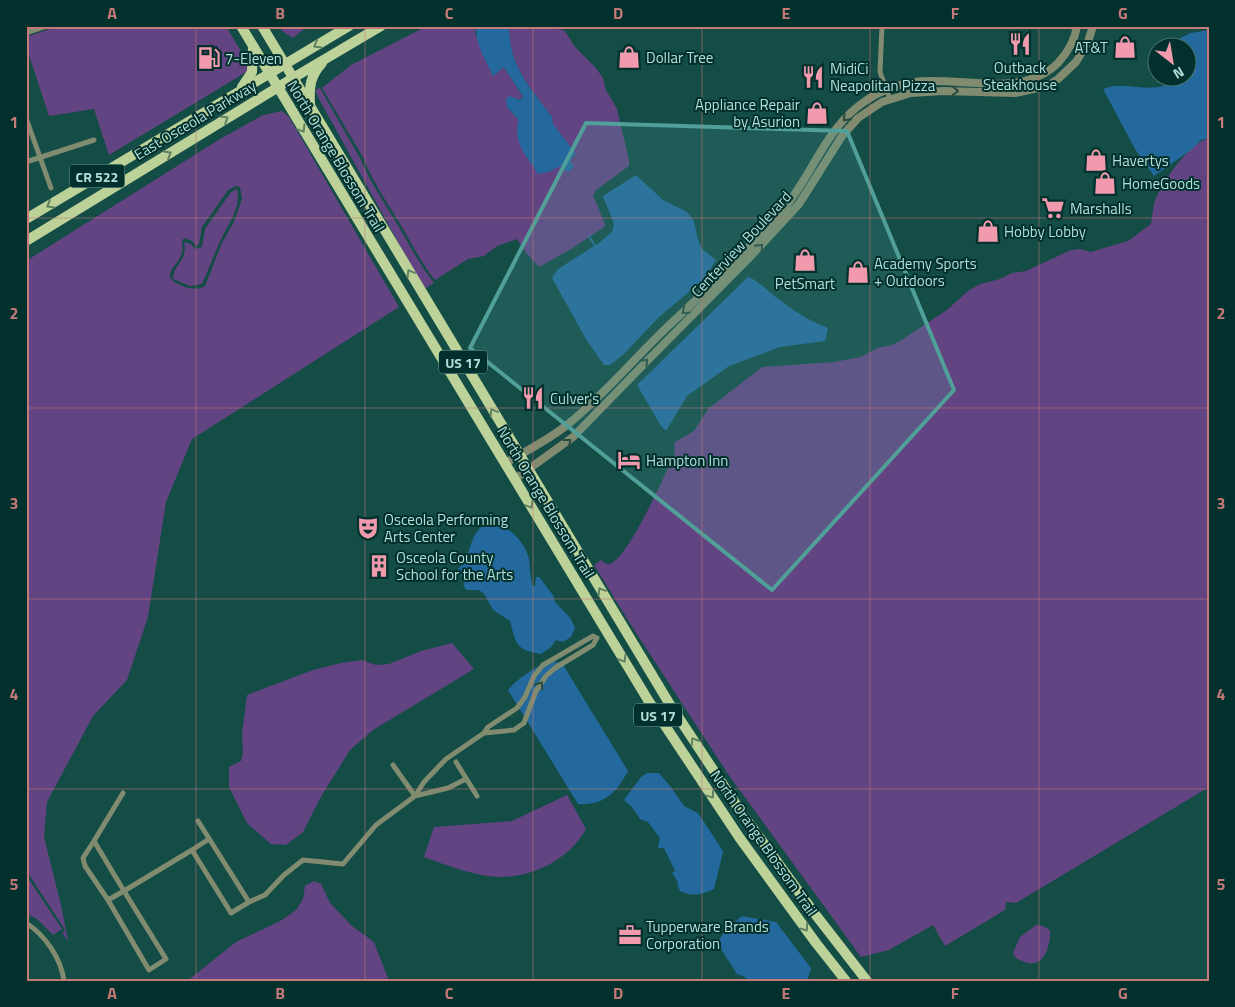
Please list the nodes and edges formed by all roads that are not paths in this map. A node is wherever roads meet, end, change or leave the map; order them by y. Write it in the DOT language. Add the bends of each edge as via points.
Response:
graph roads {
  1 [pos="47,26"];
  2 [pos="241,26"];
  3 [pos="262,26"];
  4 [pos="349,26"];
  5 [pos="381,26"];
  6 [pos="882,26"];
  7 [pos="1077,26"];
  8 [pos="1092,26"];
  9 [pos="26,33"];
  10 [pos="253,46"];
  11 [pos="328,57"];
  12 [pos="285,64"];
  13 [pos="269,74"];
  14 [pos="1042,75"];
  15 [pos="293,78"];
  16 [pos="1047,86"];
  17 [pos="277,88"];
  18 [pos="886,90"];
  19 [pos="238,92"];
  20 [pos="890,99"];
  21 [pos="310,106"];
  22 [pos="26,118"];
  23 [pos="94,140"];
  24 [pos="40,158"];
  25 [pos="26,162"];
  26 [pos="51,188"];
  27 [pos="791,200"];
  28 [pos="798,204"];
  29 [pos="26,219"];
  30 [pos="26,241"];
  31 [pos="604,391"];
  32 [pos="611,397"];
  33 [pos="519,455"];
  34 [pos="505,463"];
  35 [pos="527,469"];
  36 [pos="515,479"];
  37 [pos="609,636"];
  38 [pos="636,648"];
  39 [pos="518,705"];
  40 [pos="528,710"];
  41 [pos="503,717"];
  42 [pos="508,730"];
  43 [pos="484,733"];
  44 [pos="456,762"];
  45 [pos="393,765"];
  46 [pos="466,779"];
  47 [pos="123,793"];
  48 [pos="415,796"];
  49 [pos="476,796"];
  50 [pos="198,821"];
  51 [pos="739,837"];
  52 [pos="209,839"];
  53 [pos="94,841"];
  54 [pos="192,850"];
  55 [pos="777,862"];
  56 [pos="766,874"];
  57 [pos="124,891"];
  58 [pos="802,896"];
  59 [pos="108,900"];
  60 [pos="249,902"];
  61 [pos="26,923"];
  62 [pos="64,981"];
  63 [pos="846,981"];
  64 [pos="866,981"];
  1 -- 9 [label="street"];
  2 -- 10 [label="main road, North Orange Blossom Trail / US 17"];
  3 -- 12 [label="main road, North Orange Blossom Trail / US 17"];
  4 -- 12 [label="main road, CR 522, one-way"];
  5 -- 11 [label="main road, CR 522"];
  6 -- 18 [label="street" via="879,66"];
  7 -- 14 [label="street, Centerview Boulevard" via="1067,53"];
  8 -- 16 [label="street, Centerview Boulevard" via="1088,42 1076,62 1068,72"];
  10 -- 13 [label="main road, North Orange Blossom Trail / US 17"];
  10 -- 19 [label="main road" via="252,72"];
  11 -- 15 [label="main road, CR 522"];
  11 -- 21 [label="main road" via="310,81"];
  12 -- 13 [label="main road, CR 522"];
  12 -- 15 [label="main road, North Orange Blossom Trail / US 17"];
  13 -- 17 [label="main road, North Orange Blossom Trail / US 17"];
  13 -- 19 [label="main road, East Osceola Parkway / CR 522"];
  14 -- 16 [label="street"];
  14 -- 18 [label="street, Centerview Boulevard" via="1014,83 917,82"];
  15 -- 17 [label="main road, CR 522"];
  15 -- 21 [label="main road, North Orange Blossom Trail / US 17"];
  20 -- 16 [label="street, Centerview Boulevard, one-way" via="926,91 1015,93"];
  30 -- 17 [label="main road, East Osceola Parkway / CR 522, one-way"];
  17 -- 34 [label="main road, North Orange Blossom Trail / US 17, one-way"];
  18 -- 20 [label="street"];
  18 -- 27 [label="street, Centerview Boulevard, one-way" via="855,109 840,125"];
  19 -- 29 [label="main road, East Osceola Parkway / CR 522, one-way"];
  20 -- 28 [label="street, Centerview Boulevard" via="849,127"];
  33 -- 21 [label="main road, North Orange Blossom Trail / US 17, one-way"];
  22 -- 24 [label="street"];
  23 -- 24 [label="street"];
  24 -- 25 [label="street"];
  24 -- 26 [label="street"];
  27 -- 28 [label="street"];
  27 -- 31 [label="street, Centerview Boulevard, one-way" via="704,293"];
  32 -- 28 [label="street, Centerview Boulevard, one-way" via="710,299"];
  31 -- 32 [label="street"];
  31 -- 33 [label="street, Centerview Boulevard" via="562,428"];
  35 -- 32 [label="street, Centerview Boulevard, one-way" via="573,438"];
  33 -- 34 [label="street, Centerview Boulevard"];
  33 -- 35 [label="main road, North Orange Blossom Trail / US 17"];
  34 -- 36 [label="main road, North Orange Blossom Trail / US 17"];
  35 -- 36 [label="street, Centerview Boulevard"];
  38 -- 35 [label="main road, North Orange Blossom Trail / US 17, one-way"];
  36 -- 37 [label="main road, North Orange Blossom Trail / US 17, one-way"];
  37 -- 38 [label="main road" via="622,638"];
  37 -- 51 [label="main road, North Orange Blossom Trail / US 17, one-way"];
  55 -- 38 [label="main road, North Orange Blossom Trail / US 17, one-way" via="706,760"];
  39 -- 40 [label="street" via="526,706"];
  40 -- 39 [label="street, one-way" via="546,676 593,645 597,638 593,636 543,665"];
  39 -- 41 [label="street"];
  40 -- 42 [label="street" via="524,722 514,730"];
  41 -- 42 [label="street" via="503,727"];
  41 -- 43 [label="street"];
  42 -- 43 [label="street"];
  43 -- 48 [label="street" via="446,759"];
  44 -- 46 [label="street"];
  45 -- 48 [label="street"];
  46 -- 48 [label="street" via="448,788"];
  46 -- 49 [label="street"];
  47 -- 53 [label="street"];
  48 -- 60 [label="street" via="376,825 343,864 303,860 264,895"];
  50 -- 52 [label="street"];
  51 -- 55 [label="main road" via="766,862 772,865"];
  51 -- 56 [label="main road, North Orange Blossom Trail / US 17"];
  52 -- 54 [label="street"];
  52 -- 60 [label="street"];
  53 -- 57 [label="street"];
  53 -- 59 [label="street" via="83,858"];
  54 -- 57 [label="street"];
  54 -- 60 [label="street" via="231,913"];
  55 -- 58 [label="main road, North Orange Blossom Trail / US 17"];
  56 -- 58 [label="main road" via="780,878"];
  56 -- 63 [label="main road, North Orange Blossom Trail / US 17, one-way"];
  57 -- 59 [label="street"];
  57 -- 59 [label="street" via="166,958 149,970"];
  58 -- 64 [label="main road, North Orange Blossom Trail / US 17"];
  61 -- 62 [label="street" via="37,930 53,950"];
}
